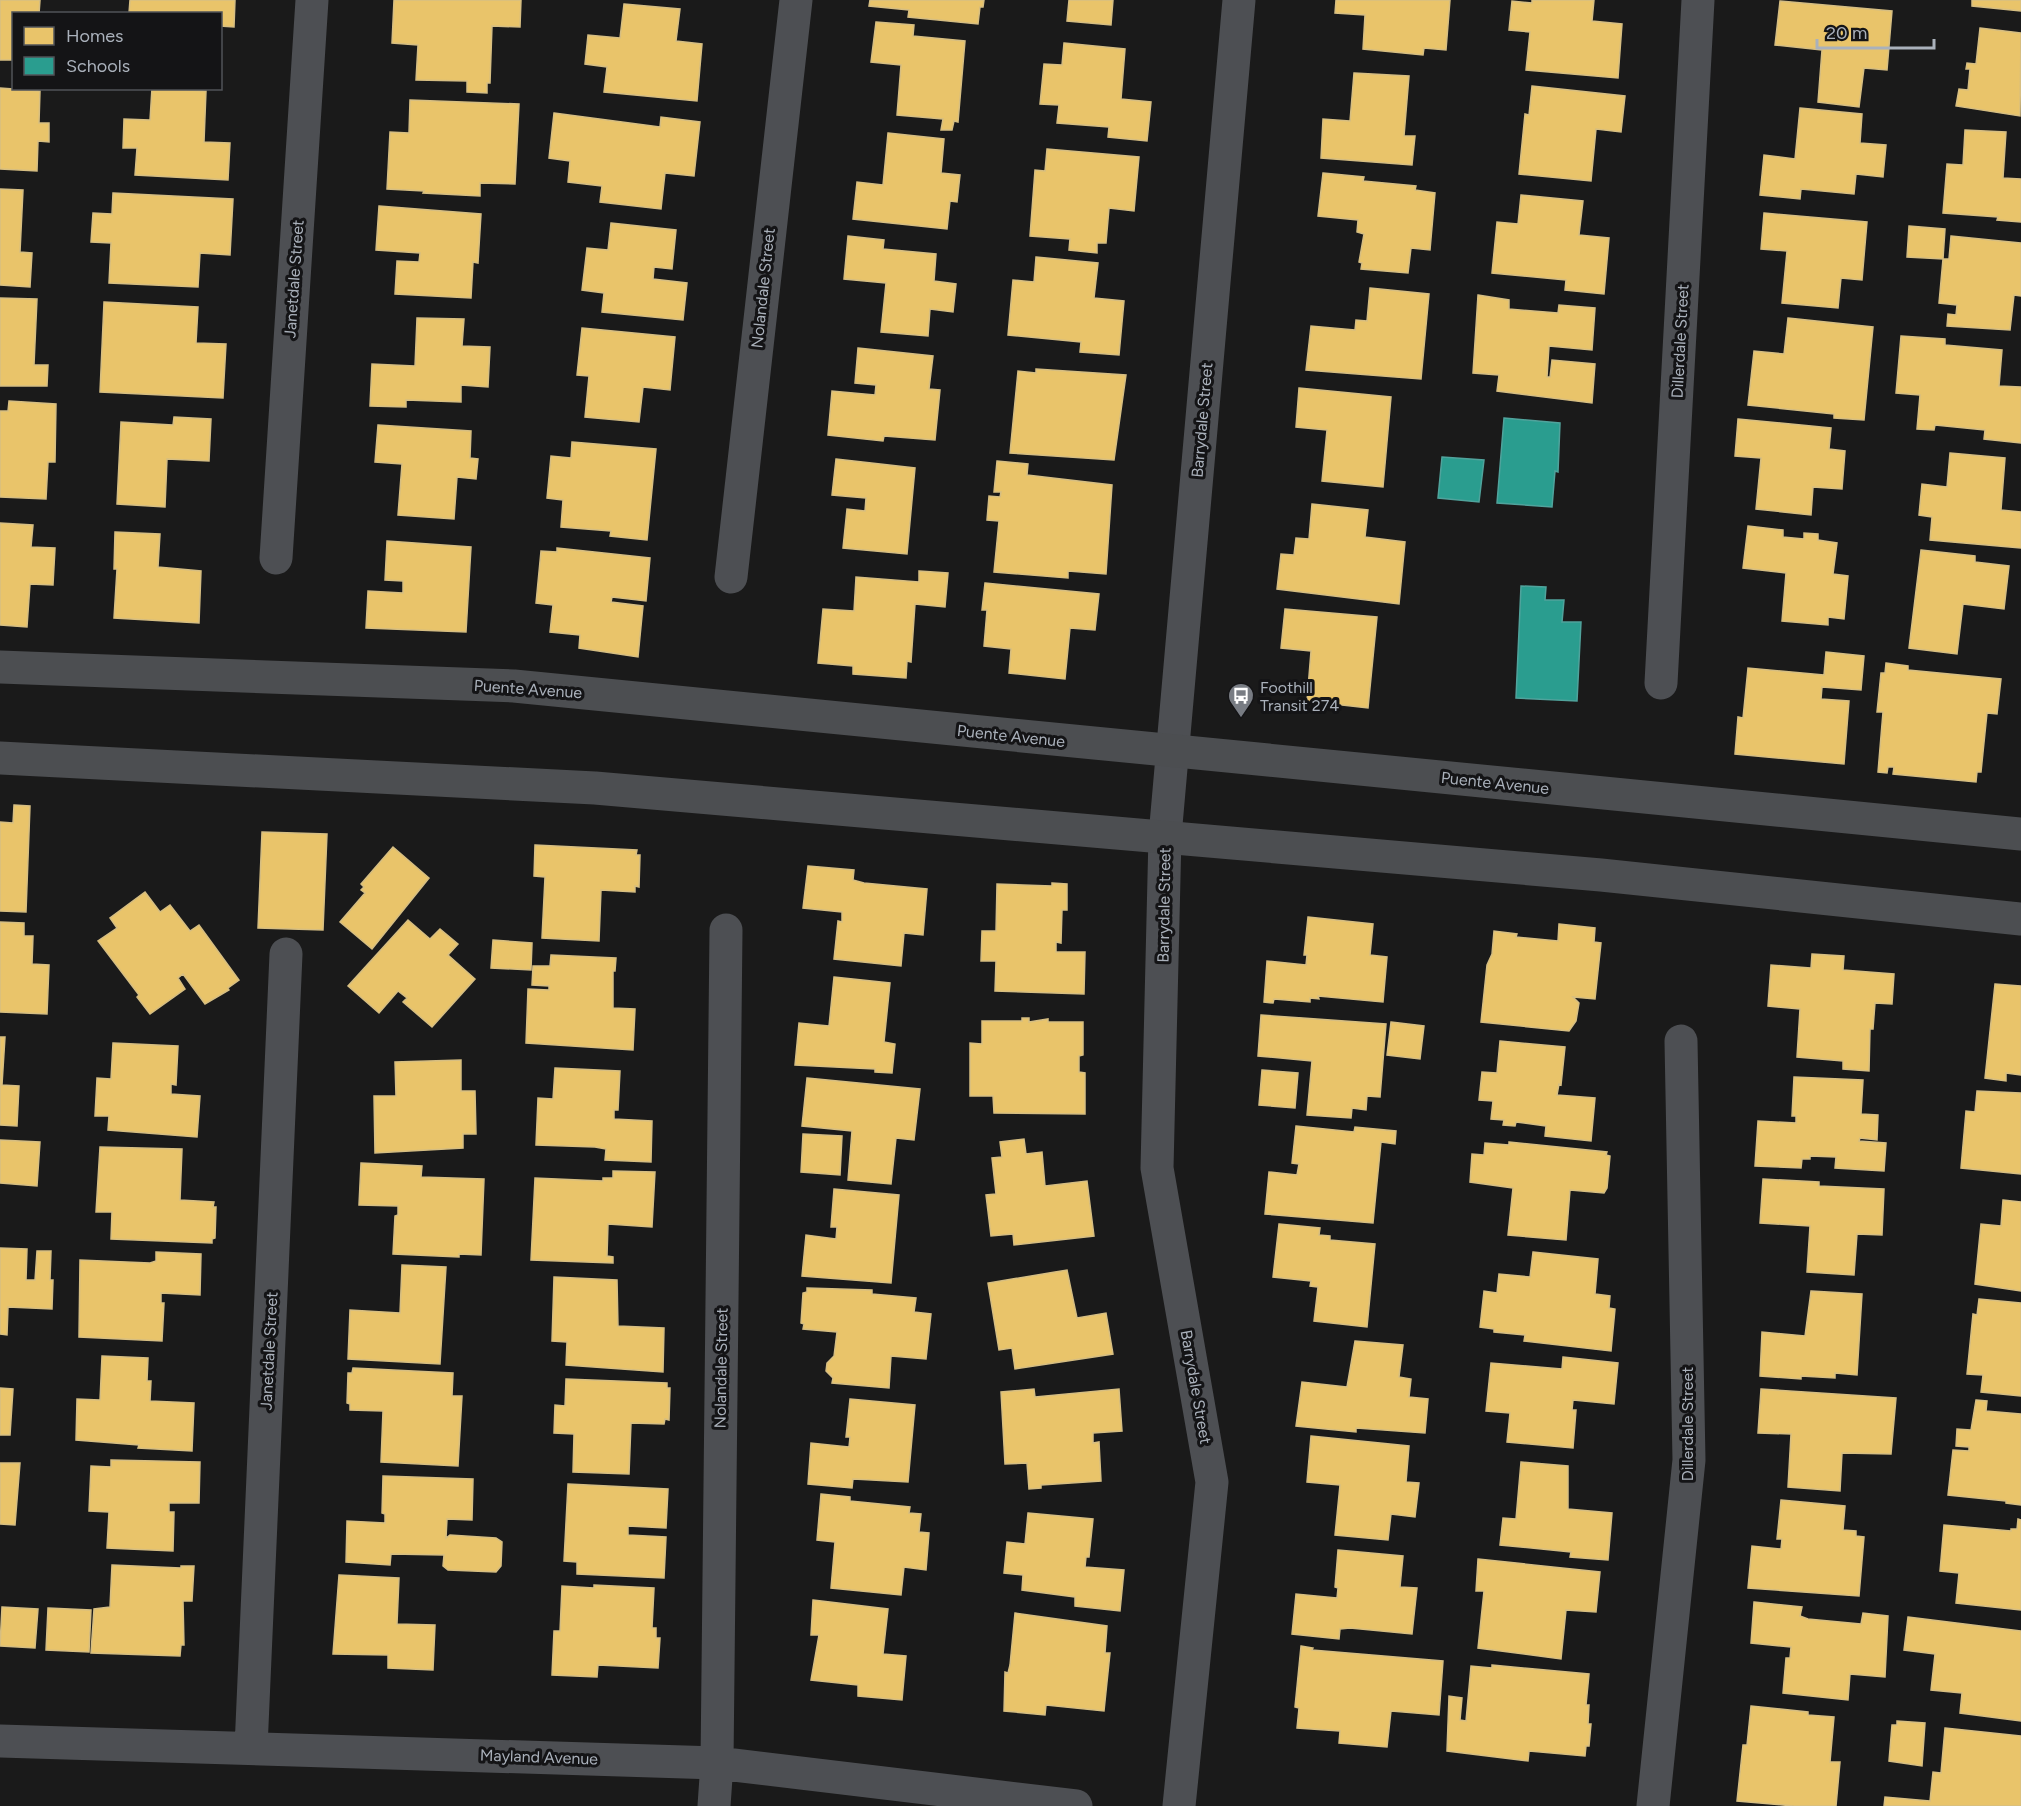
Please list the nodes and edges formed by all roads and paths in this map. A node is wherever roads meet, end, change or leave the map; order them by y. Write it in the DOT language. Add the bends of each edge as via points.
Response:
graph roads {
  1 [pos="312,0"];
  2 [pos="796,0"];
  3 [pos="1239,0"];
  4 [pos="1698,0"];
  5 [pos="276,558"];
  6 [pos="731,577"];
  7 [pos="0,667"];
  8 [pos="1661,683"];
  9 [pos="1173,753"];
  10 [pos="0,758"];
  11 [pos="2021,834"];
  12 [pos="1165,836"];
  13 [pos="2021,919"];
  14 [pos="726,930"];
  15 [pos="286,954"];
  16 [pos="1681,1041"];
  17 [pos="0,1741"];
  18 [pos="251,1748"];
  19 [pos="717,1762"];
  20 [pos="714,1806"];
  21 [pos="1076,1806"];
  22 [pos="1179,1806"];
  23 [pos="1653,1806"];
  1 -- 5 [label="street, Janetdale Street"];
  2 -- 6 [label="street, Nolandale Street"];
  3 -- 9 [label="street, Barrydale Street"];
  4 -- 8 [label="street, Dillerdale Street"];
  7 -- 9 [label="main road, Puente Avenue" via="514,686"];
  9 -- 11 [label="main road, Puente Avenue"];
  9 -- 12 [label="street, Barrydale Street"];
  10 -- 12 [label="main road" via="595,788"];
  12 -- 13 [label="main road" via="1601,875"];
  12 -- 22 [label="street, Barrydale Street" via="1157,1168 1212,1482"];
  14 -- 19 [label="street, Nolandale Street"];
  15 -- 18 [label="street, Janetdale Street"];
  16 -- 23 [label="street, Dillerdale Street" via="1689,1460"];
  17 -- 18 [label="street, Mayland Avenue"];
  18 -- 19 [label="street, Mayland Avenue"];
  19 -- 20 [label="street, Nolandale Street"];
  19 -- 21 [label="street, Mayland Avenue"];
}
